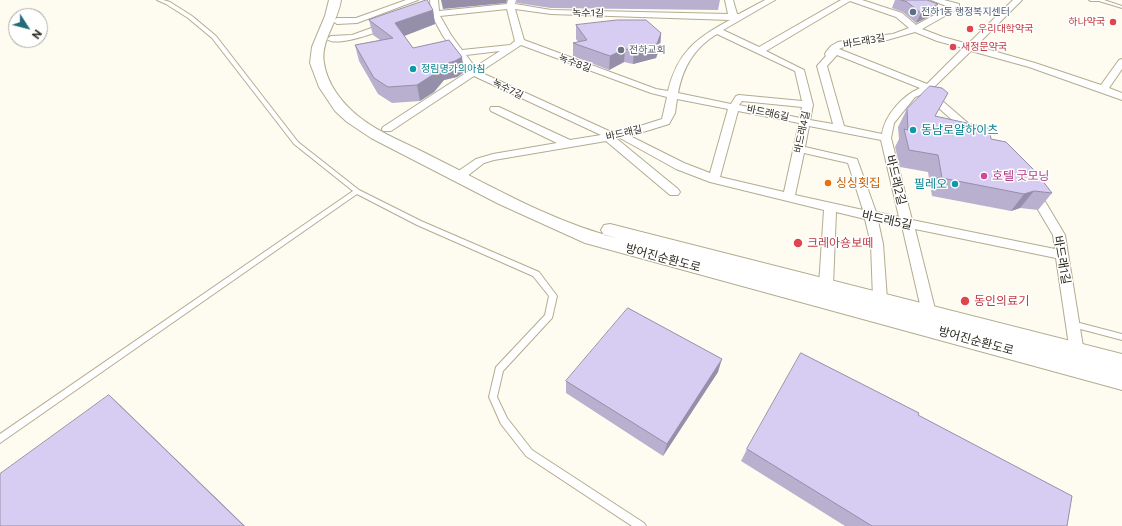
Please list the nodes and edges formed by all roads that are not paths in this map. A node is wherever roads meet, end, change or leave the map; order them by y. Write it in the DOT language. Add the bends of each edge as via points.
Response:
graph roads {
  1 [pos="159,0"];
  2 [pos="335,0"];
  3 [pos="344,0"];
  4 [pos="414,0"];
  5 [pos="729,0"];
  6 [pos="771,0"];
  7 [pos="847,0"];
  8 [pos="854,0"];
  9 [pos="935,0"];
  10 [pos="1092,0"];
  11 [pos="1012,1"];
  12 [pos="512,3"];
  13 [pos="1122,7"];
  14 [pos="433,9"];
  15 [pos="736,18"];
  16 [pos="338,21"];
  17 [pos="398,22"];
  18 [pos="915,29"];
  19 [pos="716,30"];
  20 [pos="332,39"];
  21 [pos="517,45"];
  22 [pos="969,47"];
  23 [pos="759,51"];
  24 [pos="460,53"];
  25 [pos="1122,62"];
  26 [pos="822,66"];
  27 [pos="475,72"];
  28 [pos="928,88"];
  29 [pos="1103,89"];
  30 [pos="673,94"];
  31 [pos="1122,97"];
  32 [pos="808,105"];
  33 [pos="734,106"];
  34 [pos="495,109"];
  35 [pos="805,121"];
  36 [pos="839,128"];
  37 [pos="387,129"];
  38 [pos="621,135"];
  39 [pos="608,137"];
  40 [pos="886,138"];
  41 [pos="981,139"];
  42 [pos="569,144"];
  43 [pos="799,149"];
  44 [pos="463,173"];
  45 [pos="714,179"];
  46 [pos="1024,182"];
  47 [pos="357,191"];
  48 [pos="674,192"];
  49 [pos="789,198"];
  50 [pos="830,208"];
  51 [pos="870,216"];
  52 [pos="907,224"];
  53 [pos="1062,255"];
  54 [pos="826,286"];
  55 [pos="880,299"];
  56 [pos="929,313"];
  57 [pos="1072,324"];
  58 [pos="1122,337"];
  59 [pos="1077,351"];
  60 [pos="1122,363"];
  61 [pos="1080,368"];
  62 [pos="1122,380"];
  63 [pos="0,439"];
  64 [pos="641,526"];
  1 -- 47 [label="lane" via="190,17 214,37 296,143"];
  2 -- 44 [label="main road, 방어진순환도로" via="334,10 320,40 317,62 321,77 336,104 378,135"];
  3 -- 16 [label="main road, 방어진순환도로"];
  4 -- 16 [label="street" via="357,20"];
  5 -- 15 [label="street"];
  6 -- 15 [label="street, 바드래길"];
  7 -- 23 [label="street"];
  8 -- 18 [label="street" via="899,15"];
  9 -- 18 [label="street" via="956,6"];
  10 -- 13 [label="lane"];
  11 -- 22 [label="street"];
  12 -- 14 [label="street, 녹수1길"];
  12 -- 15 [label="street, 녹수1길" via="551,12"];
  12 -- 21 [label="street"];
  14 -- 24 [label="street, 녹수7길" via="447,36"];
  15 -- 19 [label="street, 바드래길"];
  16 -- 20 [label="main road, 방어진순환도로"];
  17 -- 20 [label="street" via="353,37"];
  18 -- 22 [label="street"];
  18 -- 26 [label="street, 바드래3길" via="894,36 865,39 833,47"];
  19 -- 23 [label="street, 바드래4길"];
  19 -- 30 [label="street, 바드래길" via="690,51 681,65"];
  20 -- 37 [label="main road, 방어진순환도로" via="329,49 330,60 337,81 350,100"];
  21 -- 24 [label="street"];
  21 -- 27 [label="street"];
  21 -- 30 [label="street, 녹수8길" via="654,91"];
  22 -- 28 [label="street"];
  22 -- 29 [label="street"];
  23 -- 32 [label="street, 바드래4길" via="798,70"];
  24 -- 27 [label="street, 녹수7길"];
  25 -- 29 [label="street"];
  26 -- 28 [label="street, 바드래3길" via="835,51"];
  26 -- 36 [label="street"];
  27 -- 37 [label="street"];
  27 -- 38 [label="street, 녹수7길" via="607,134"];
  28 -- 40 [label="street" via="912,95 889,123"];
  28 -- 41 [label="street" via="935,100"];
  29 -- 31 [label="street"];
  30 -- 33 [label="street, 바드래6길"];
  30 -- 38 [label="street, 바드래길" via="670,114 665,122"];
  32 -- 33 [label="street" via="739,98"];
  32 -- 35 [label="street, 바드래4길"];
  33 -- 35 [label="street, 바드래6길"];
  33 -- 45 [label="street"];
  34 -- 42 [label="street"];
  35 -- 36 [label="street, 바드래6길"];
  35 -- 43 [label="street, 바드래4길"];
  36 -- 40 [label="street, 바드래6길"];
  37 -- 44 [label="main road, 방어진순환도로"];
  38 -- 39 [label="street, 바드래길"];
  38 -- 45 [label="street, 바드래5길" via="680,166"];
  39 -- 42 [label="street, 바드래길"];
  39 -- 48 [label="street"];
  40 -- 52 [label="street, 바드래2길"];
  42 -- 44 [label="street, 바드래길" via="493,157"];
  43 -- 49 [label="street, 바드래4길"];
  43 -- 51 [label="street" via="853,161"];
  44 -- 54 [label="main road, 방어진순환도로" via="597,227"];
  44 -- 61 [label="main road, 방어진순환도로" via="559,225 591,238"];
  45 -- 49 [label="street, 바드래5길"];
  46 -- 53 [label="street, 바드래1길" via="1034,192 1059,235"];
  47 -- 63 [label="lane"];
  47 -- 64 [label="lane" via="419,223 536,274 553,296 549,316 499,368 493,397 504,421 529,453"];
  49 -- 50 [label="street, 바드래5길"];
  50 -- 51 [label="street, 바드래5길"];
  50 -- 54 [label="street"];
  51 -- 52 [label="street, 바드래5길"];
  51 -- 55 [label="street" via="877,244"];
  52 -- 53 [label="street, 바드래5길"];
  52 -- 56 [label="street, 바드래2길"];
  53 -- 57 [label="street, 바드래1길"];
  54 -- 55 [label="main road, 방어진순환도로"];
  55 -- 56 [label="main road, 방어진순환도로"];
  56 -- 59 [label="main road, 방어진순환도로"];
  57 -- 58 [label="lane"];
  57 -- 59 [label="street, 바드래1길"];
  59 -- 60 [label="main road, 방어진순환도로"];
  59 -- 61 [label="street, 바드래1길"];
  61 -- 62 [label="main road, 방어진순환도로"];
}
